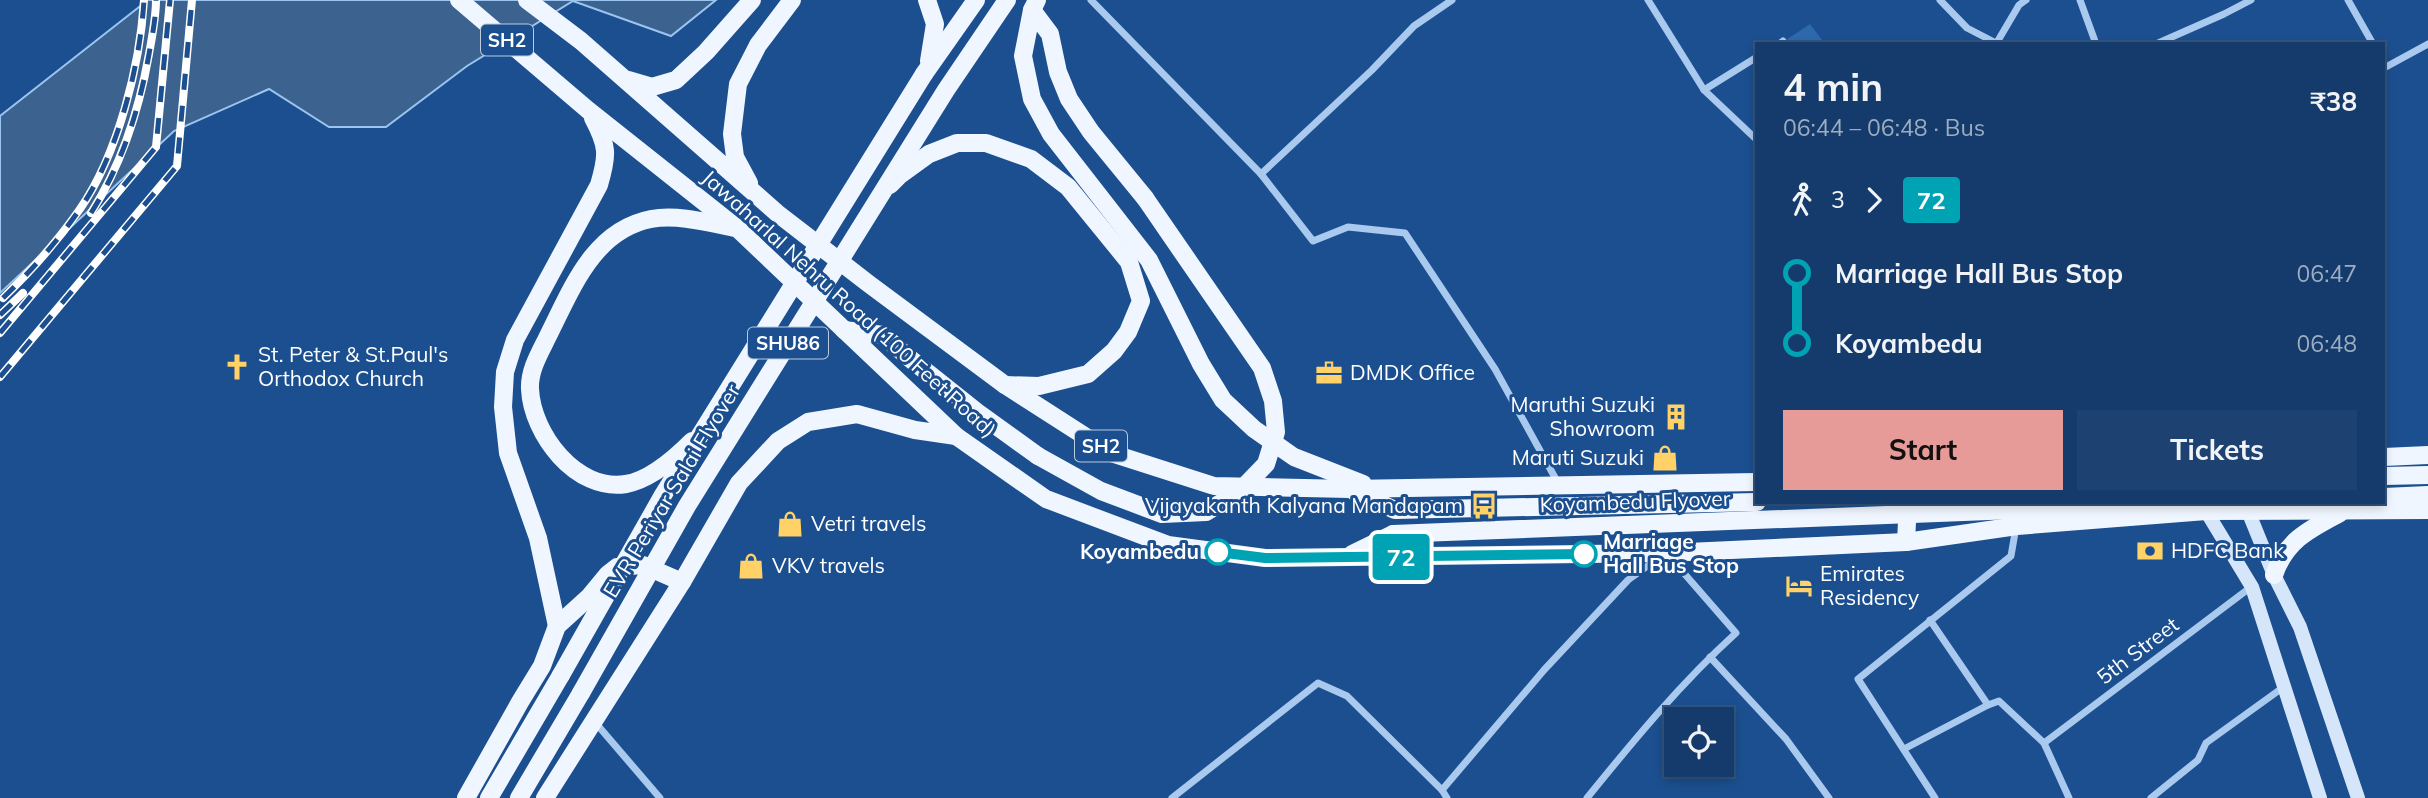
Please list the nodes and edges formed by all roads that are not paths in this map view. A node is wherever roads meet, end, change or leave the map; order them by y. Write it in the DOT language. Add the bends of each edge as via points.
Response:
graph roads {
  1 [pos="458,0"];
  2 [pos="527,0"];
  3 [pos="752,0"];
  4 [pos="792,0"];
  5 [pos="926,0"];
  6 [pos="976,0"];
  7 [pos="1007,0"];
  8 [pos="1091,0"];
  9 [pos="1452,0"];
  10 [pos="1940,0"];
  11 [pos="2026,0"];
  12 [pos="2080,0"];
  13 [pos="2251,0"];
  14 [pos="2348,0"];
  15 [pos="1651,1"];
  16 [pos="1035,5"];
  17 [pos="1994,42"];
  18 [pos="1997,42"];
  19 [pos="2095,42"];
  20 [pos="2161,42"];
  21 [pos="2372,42"];
  22 [pos="2428,44"];
  23 [pos="1755,58"];
  24 [pos="2385,66"];
  25 [pos="923,74"];
  26 [pos="625,79"];
  27 [pos="1704,90"];
  28 [pos="588,110"];
  29 [pos="1755,138"];
  30 [pos="1261,174"];
  31 [pos="754,193"];
  32 [pos="880,195"];
  33 [pos="738,229"];
  34 [pos="844,330"];
  35 [pos="1005,385"];
  36 [pos="702,431"];
  37 [pos="956,436"];
  38 [pos="2428,455"];
  39 [pos="2385,457"];
  40 [pos="2428,474"];
  41 [pos="2385,476"];
  42 [pos="1755,482"];
  43 [pos="1559,485"];
  44 [pos="1349,489"];
  45 [pos="1376,489"];
  46 [pos="2428,495"];
  47 [pos="2385,497"];
  48 [pos="1755,502"];
  49 [pos="1908,504"];
  50 [pos="2172,504"];
  51 [pos="2428,510"];
  52 [pos="2206,511"];
  53 [pos="2248,511"];
  54 [pos="2344,511"];
  55 [pos="2017,526"];
  56 [pos="1906,542"];
  57 [pos="1666,553"];
  58 [pos="1348,556"];
  59 [pos="2274,575"];
  60 [pos="682,582"];
  61 [pos="2252,587"];
  62 [pos="1930,620"];
  63 [pos="557,626"];
  64 [pos="1710,657"];
  65 [pos="2285,686"];
  66 [pos="1988,705"];
  67 [pos="594,720"];
  68 [pos="2044,743"];
  69 [pos="1904,749"];
  70 [pos="1442,790"];
  71 [pos="466,798"];
  72 [pos="489,798"];
  73 [pos="519,798"];
  74 [pos="545,798"];
  75 [pos="660,798"];
  76 [pos="1172,798"];
  77 [pos="1447,798"];
  78 [pos="1587,798"];
  79 [pos="1829,798"];
  80 [pos="1935,798"];
  81 [pos="2069,798"];
  82 [pos="2151,798"];
  83 [pos="2320,798"];
  84 [pos="2358,798"];
  1 -- 28 [label="main road, Jawaharlal Nehru Road (100 Feet Road) / SH2"];
  2 -- 26 [label="main road, Jawaharlal Nehru Road (100 Feet Road) / SH2"];
  3 -- 26 [label="main road" via="676,80 652,87"];
  4 -- 31 [label="main road" via="758,45 738,84 732,134 735,157"];
  5 -- 25 [label="main road" via="935,24"];
  6 -- 25 [label="main road, EVR Periyar Salai Flyover / SHU86"];
  7 -- 32 [label="main road, EVR Periyar Salai Flyover / SHU86, bridge"];
  8 -- 30 [label="street"];
  9 -- 30 [label="street" via="1414,26"];
  10 -- 17 [label="street" via="1967,28"];
  11 -- 18 [label="street"];
  12 -- 19 [label="street"];
  13 -- 20 [label="street"];
  14 -- 21 [label="street"];
  15 -- 27 [label="street"];
  16 -- 34 [label="main road, bridge" via="1050,34 1069,99 1145,198 1262,368 1273,401 1276,432 1266,464 1239,492 1206,512 1162,514 1101,491 1038,456 883,335"];
  16 -- 45 [label="main road" via="1023,57 1032,99 1051,134 1149,260 1223,400 1294,457"];
  22 -- 24 [label="street"];
  23 -- 27 [label="street"];
  25 -- 36 [label="main road, EVR Periyar Salai Flyover / SHU86, bridge"];
  26 -- 31 [label="main road, Jawaharlal Nehru Road (100 Feet Road) / SH2"];
  27 -- 29 [label="street"];
  28 -- 33 [label="main road, Jawaharlal Nehru Road (100 Feet Road) / SH2"];
  28 -- 63 [label="main road" via="605,140 606,164 599,186 515,340 505,372 508,453 538,538"];
  30 -- 43 [label="street" via="1313,241 1348,228 1405,233 1494,369"];
  31 -- 35 [label="main road, Jawaharlal Nehru Road (100 Feet Road) / SH2"];
  32 -- 35 [label="main road, bridge" via="929,154 957,143 986,143 1031,159 1068,187 1129,262 1141,301 1114,351 1088,374 1039,386"];
  32 -- 73 [label="main road, EVR Periyar Salai Flyover / SHU86, bridge" via="687,506"];
  33 -- 34 [label="main road, Jawaharlal Nehru Road (100 Feet Road) / SH2"];
  33 -- 36 [label="main road, bridge" via="687,219 653,219 624,228 600,247 580,272 532,369 530,388 537,421 552,447 597,484 626,484 647,475 677,456"];
  34 -- 37 [label="main road, Jawaharlal Nehru Road (100 Feet Road) / SH2"];
  35 -- 44 [label="main road, Jawaharlal Nehru Road (100 Feet Road) / SH2" via="1111,453 1214,486"];
  36 -- 72 [label="main road, EVR Periyar Salai Flyover / SHU86, bridge"];
  37 -- 58 [label="main road, Jawaharlal Nehru Road (100 Feet Road) / SH2" via="1046,499 1168,545 1265,558"];
  37 -- 60 [label="main road" via="857,414 808,422 778,441 739,483"];
  38 -- 39 [label="main road"];
  40 -- 41 [label="main road"];
  42 -- 43 [label="main road, Jawaharlal Nehru Road (100 Feet Road) / SH2"];
  43 -- 45 [label="main road, Jawaharlal Nehru Road (100 Feet Road) / SH2"];
  44 -- 45 [label="main road, Jawaharlal Nehru Road (100 Feet Road) / SH2"];
  44 -- 48 [label="main road, Koyambedu Flyover" via="1395,510"];
  46 -- 47 [label="main road"];
  49 -- 56 [label="main road"];
  50 -- 58 [label="main road, Koyambedu Flyover, bridge" via="1393,534"];
  51 -- 54 [label="main road, Jawaharlal Nehru Road (100 Feet Road) / SH2"];
  52 -- 53 [label="main road, Jawaharlal Nehru Road (100 Feet Road) / SH2"];
  52 -- 55 [label="main road, Jawaharlal Nehru Road (100 Feet Road) / SH2"];
  52 -- 61 [label="main road"];
  53 -- 54 [label="main road, Jawaharlal Nehru Road (100 Feet Road) / SH2"];
  53 -- 59 [label="main road"];
  54 -- 59 [label="main road" via="2305,531 2280,556"];
  55 -- 56 [label="main road, Jawaharlal Nehru Road (100 Feet Road) / SH2"];
  55 -- 62 [label="street" via="2011,556"];
  56 -- 57 [label="main road, Jawaharlal Nehru Road (100 Feet Road) / SH2"];
  57 -- 58 [label="main road, Jawaharlal Nehru Road (100 Feet Road) / SH2"];
  57 -- 64 [label="street" via="1736,633"];
  57 -- 70 [label="street" via="1628,580"];
  59 -- 84 [label="main road" via="2300,626"];
  60 -- 63 [label="main road" via="643,565 617,567"];
  60 -- 67 [label="main road"];
  61 -- 65 [label="main road"];
  61 -- 68 [label="street, 5th Street"];
  62 -- 66 [label="street"];
  62 -- 69 [label="street" via="1858,679"];
  63 -- 71 [label="main road" via="542,666"];
  64 -- 78 [label="street" via="1656,713"];
  64 -- 79 [label="street" via="1786,739"];
  65 -- 82 [label="street" via="2206,743 2198,760"];
  65 -- 83 [label="main road"];
  66 -- 68 [label="street" via="1998,701"];
  66 -- 69 [label="street"];
  67 -- 74 [label="main road"];
  67 -- 75 [label="street"];
  68 -- 81 [label="street"];
  69 -- 80 [label="street"];
  70 -- 76 [label="street" via="1347,696 1318,683"];
  70 -- 77 [label="street"];
}
